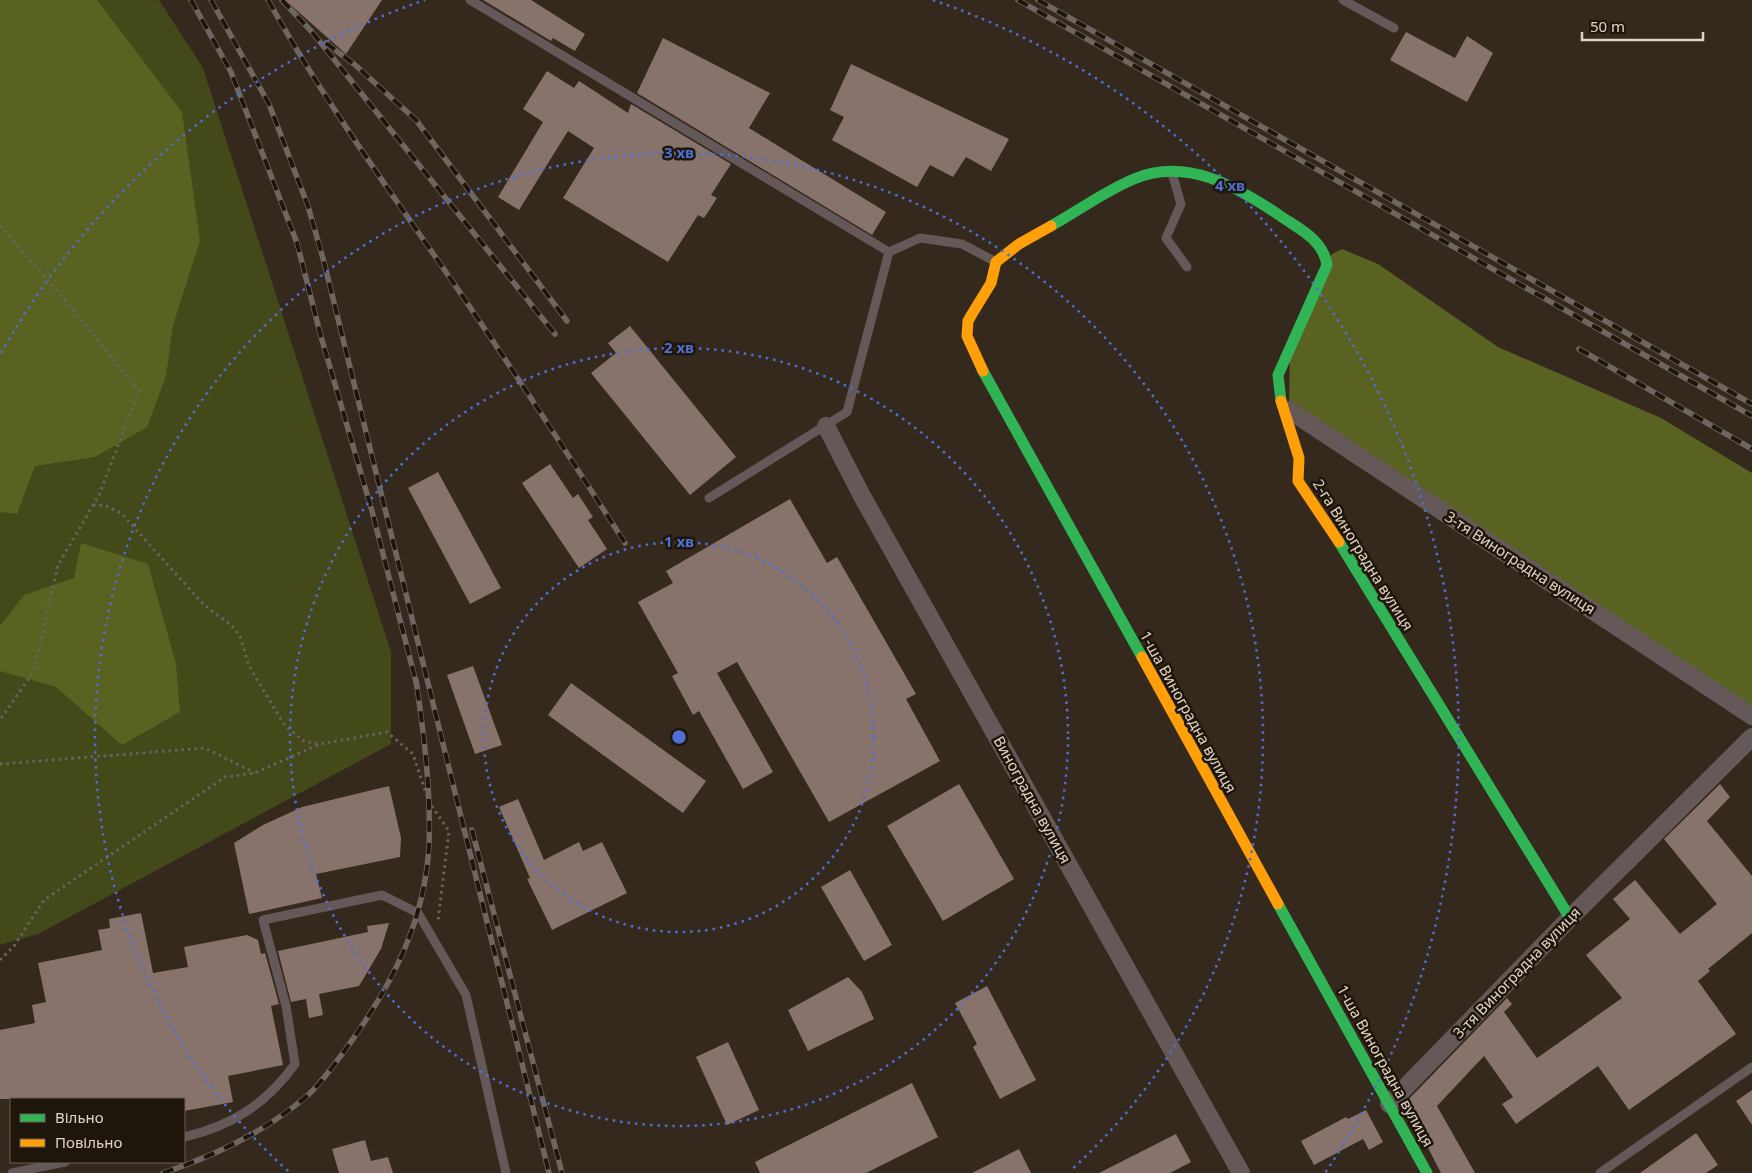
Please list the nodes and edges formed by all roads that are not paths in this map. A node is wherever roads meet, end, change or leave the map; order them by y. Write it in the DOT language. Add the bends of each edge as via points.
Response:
graph roads {
  1 [pos="470,0"];
  2 [pos="1342,0"];
  3 [pos="1394,28"];
  4 [pos="1171,170"];
  5 [pos="889,252"];
  6 [pos="996,262"];
  7 [pos="1187,267"];
  8 [pos="1289,410"];
  9 [pos="826,426"];
  10 [pos="709,498"];
  11 [pos="1752,716"];
  12 [pos="1752,737"];
  13 [pos="1570,918"];
  14 [pos="1752,1067"];
  15 [pos="1389,1104"];
  16 [pos="185,1137"];
  17 [pos="60,1163"];
  18 [pos="12,1173"];
  19 [pos="506,1173"];
  20 [pos="1241,1173"];
  21 [pos="1427,1173"];
  22 [pos="1600,1173"];
  1 -- 5 [label="lane"];
  2 -- 3 [label="lane"];
  4 -- 6 [label="street, 2-га Виноградна вулиця" via="1132,180 1019,244"];
  4 -- 7 [label="lane" via="1181,204 1166,238"];
  4 -- 13 [label="street, 2-га Виноградна вулиця" via="1223,182 1318,242 1325,252 1328,265 1278,375 1279,394 1298,458 1298,481 1350,559"];
  5 -- 6 [label="lane" via="920,238 962,244"];
  5 -- 9 [label="lane" via="848,412"];
  6 -- 15 [label="street, 1-ша Виноградна вулиця" via="996,276 966,328 974,355"];
  8 -- 11 [label="street, 3-тя Виноградна вулиця"];
  9 -- 10 [label="lane"];
  9 -- 20 [label="street, Виноградна вулиця" via="862,496"];
  12 -- 13 [label="street, 3-тя Виноградна вулиця"];
  13 -- 15 [label="street, 3-тя Виноградна вулиця"];
  14 -- 22 [label="lane"];
  15 -- 21 [label="street, 1-ша Виноградна вулиця"];
  16 -- 19 [label="lane" via="215,1129 251,1110 279,1086 295,1064 286,1006 263,920 382,895 418,914 466,995"];
  17 -- 18 [label="lane"];
}
